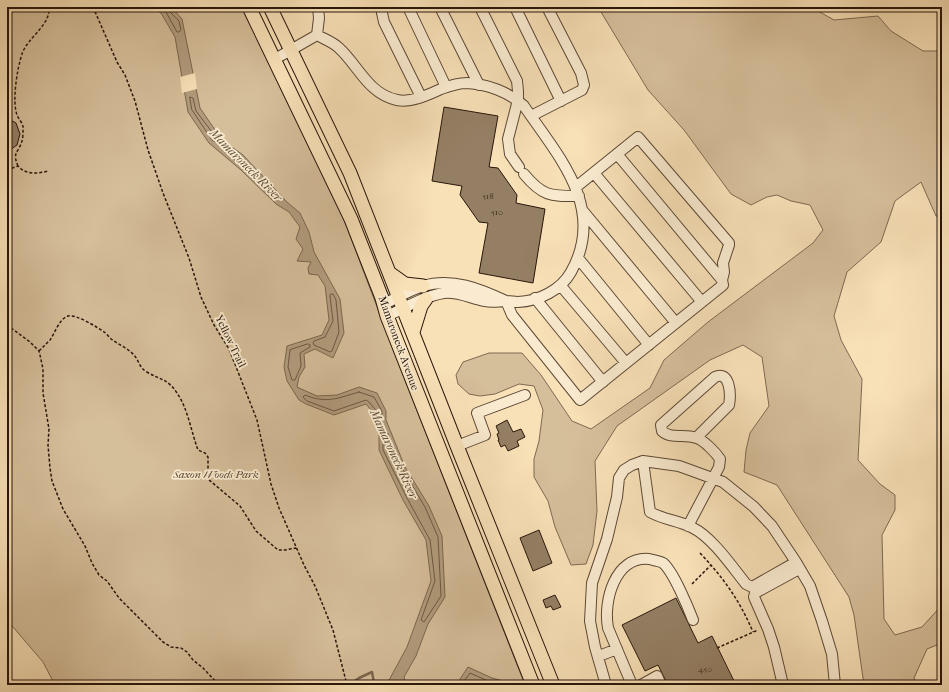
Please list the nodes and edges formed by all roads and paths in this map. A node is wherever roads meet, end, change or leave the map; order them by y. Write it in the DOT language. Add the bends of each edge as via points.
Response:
graph roads {
  1 [pos="49,7"];
  2 [pos="93,7"];
  3 [pos="250,7"];
  4 [pos="270,7"];
  5 [pos="318,7"];
  6 [pos="382,7"];
  7 [pos="408,7"];
  8 [pos="440,7"];
  9 [pos="480,7"];
  10 [pos="515,7"];
  11 [pos="547,7"];
  12 [pos="317,35"];
  13 [pos="290,51"];
  14 [pos="275,59"];
  15 [pos="479,85"];
  16 [pos="446,87"];
  17 [pos="421,97"];
  18 [pos="518,100"];
  19 [pos="561,101"];
  20 [pos="531,116"];
  21 [pos="617,154"];
  22 [pos="18,166"];
  23 [pos="7,170"];
  24 [pos="49,171"];
  25 [pos="594,173"];
  26 [pos="578,191"];
  27 [pos="583,211"];
  28 [pos="578,258"];
  29 [pos="391,274"];
  30 [pos="722,280"];
  31 [pos="560,286"];
  32 [pos="424,292"];
  33 [pos="535,298"];
  34 [pos="506,301"];
  35 [pos="702,302"];
  36 [pos="402,303"];
  37 [pos="386,310"];
  38 [pos="676,323"];
  39 [pos="7,325"];
  40 [pos="413,332"];
  41 [pos="648,345"];
  42 [pos="39,351"];
  43 [pos="626,363"];
  44 [pos="603,382"];
  45 [pos="525,395"];
  46 [pos="696,438"];
  47 [pos="457,446"];
  48 [pos="643,461"];
  49 [pos="713,478"];
  50 [pos="688,526"];
  51 [pos="296,547"];
  52 [pos="700,553"];
  53 [pos="711,565"];
  54 [pos="798,565"];
  55 [pos="511,579"];
  56 [pos="692,584"];
  57 [pos="494,585"];
  58 [pos="693,620"];
  59 [pos="766,626"];
  60 [pos="754,632"];
  61 [pos="718,648"];
  62 [pos="617,649"];
  63 [pos="599,656"];
  64 [pos="219,685"];
  65 [pos="348,685"];
  66 [pos="533,685"];
  67 [pos="553,685"];
  68 [pos="606,685"];
  69 [pos="632,685"];
  70 [pos="641,685"];
  71 [pos="661,685"];
  72 [pos="783,685"];
  73 [pos="829,685"];
  74 [pos="835,685"];
  1 -- 22 [label="path" via="50,12 22,53 19,67 15,96 17,115 24,126 22,141 15,154"];
  2 -- 51 [label="path, Yellow Trail" via="136,101 148,150 201,297 229,349 257,420 271,484"];
  3 -- 14 [label="main road, Mamaroneck Avenue"];
  4 -- 13 [label="main road, Mamaroneck Avenue"];
  5 -- 12 [label="street"];
  6 -- 17 [label="street" via="384,22"];
  7 -- 16 [label="street"];
  8 -- 15 [label="street"];
  9 -- 18 [label="street" via="517,81"];
  10 -- 19 [label="street"];
  11 -- 19 [label="street" via="584,85 582,90"];
  12 -- 13 [label="street"];
  12 -- 17 [label="street" via="338,47 362,77 387,98 404,101"];
  13 -- 14 [label="street"];
  13 -- 29 [label="main road, Mamaroneck Avenue" via="350,173"];
  14 -- 37 [label="main road, Mamaroneck Avenue" via="351,219"];
  15 -- 16 [label="street" via="467,83"];
  15 -- 18 [label="street" via="488,86"];
  16 -- 17 [label="street"];
  18 -- 20 [label="street"];
  18 -- 26 [label="street" via="508,139 510,154 521,171 533,186 543,193 555,196"];
  19 -- 20 [label="street"];
  20 -- 26 [label="street"];
  21 -- 25 [label="street"];
  21 -- 30 [label="street"];
  21 -- 30 [label="street" via="638,137 729,243"];
  22 -- 23 [label="path"];
  22 -- 24 [label="path" via="30,174"];
  25 -- 26 [label="street"];
  25 -- 35 [label="street"];
  26 -- 27 [label="street"];
  27 -- 28 [label="street" via="584,232"];
  27 -- 38 [label="street"];
  28 -- 31 [label="street" via="566,281"];
  28 -- 41 [label="street"];
  29 -- 32 [label="main road" via="405,284"];
  29 -- 36 [label="main road, Mamaroneck Avenue"];
  30 -- 35 [label="street" via="723,285"];
  31 -- 33 [label="street" via="546,295"];
  31 -- 43 [label="street"];
  32 -- 34 [label="street" via="454,293 487,302"];
  32 -- 36 [label="street"];
  32 -- 40 [label="main road"];
  33 -- 34 [label="street" via="518,302"];
  33 -- 44 [label="street"];
  34 -- 44 [label="street" via="512,315 580,400"];
  35 -- 38 [label="street"];
  36 -- 37 [label="street"];
  36 -- 40 [label="main road, Mamaroneck Avenue"];
  37 -- 57 [label="main road, Mamaroneck Avenue"];
  38 -- 41 [label="street"];
  39 -- 42 [label="path"];
  40 -- 47 [label="main road, Mamaroneck Avenue"];
  41 -- 43 [label="street"];
  42 -- 51 [label="path" via="64,318 69,316 75,316 92,325 123,345 138,360 140,366 164,379 178,394 198,450 208,457 208,478 240,506 256,531 278,550"];
  42 -- 64 [label="path" via="43,370 52,481 69,521 86,546 99,575 107,581 119,598 162,642 187,652"];
  43 -- 44 [label="street"];
  45 -- 47 [label="street" via="477,413 485,435"];
  46 -- 46 [label="street" via="667,435 662,431 661,424 715,377 724,377 728,380 729,405"];
  46 -- 49 [label="street" via="720,459"];
  47 -- 55 [label="main road, Mamaroneck Avenue"];
  48 -- 49 [label="street" via="678,466"];
  48 -- 50 [label="street" via="650,512"];
  48 -- 63 [label="street" via="628,468 619,478 609,532 592,583 590,621"];
  49 -- 50 [label="street"];
  49 -- 54 [label="street" via="723,482 754,507 772,526"];
  50 -- 54 [label="street" via="715,545 746,584 752,587"];
  51 -- 65 [label="path, Yellow Trail" via="333,630"];
  52 -- 53 [label="path"];
  53 -- 56 [label="path"];
  53 -- 60 [label="path" via="738,600"];
  54 -- 59 [label="street" via="755,593 754,597"];
  54 -- 74 [label="street" via="810,586 822,621 832,654"];
  55 -- 57 [label="street"];
  55 -- 67 [label="main road, Mamaroneck Avenue"];
  57 -- 66 [label="main road, Mamaroneck Avenue"];
  58 -- 62 [label="street" via="674,578 664,564 643,559 632,563 621,571 610,590 606,609 608,628"];
  59 -- 60 [label="path"];
  59 -- 72 [label="street"];
  60 -- 61 [label="path"];
  62 -- 63 [label="street"];
  62 -- 69 [label="street"];
  63 -- 68 [label="street"];
  70 -- 71 [label="street" via="657,676"];
  73 -- 74 [label="street"];
}
